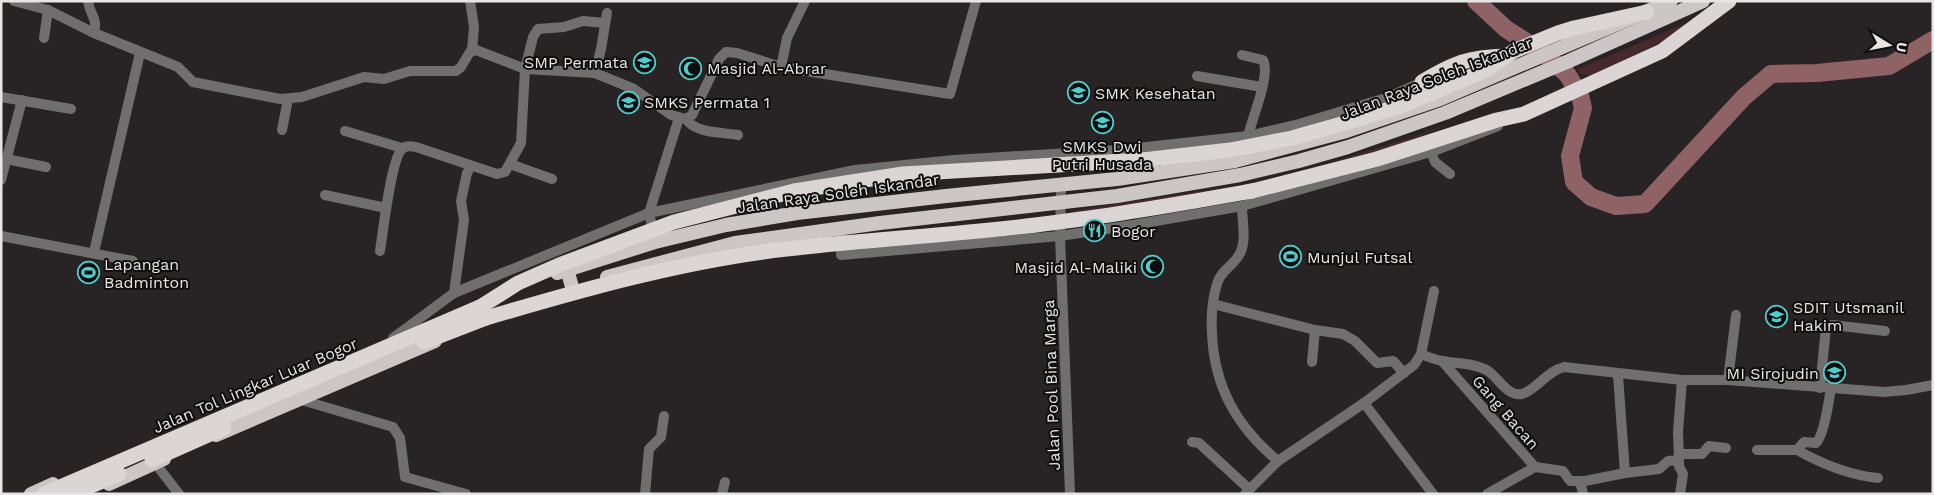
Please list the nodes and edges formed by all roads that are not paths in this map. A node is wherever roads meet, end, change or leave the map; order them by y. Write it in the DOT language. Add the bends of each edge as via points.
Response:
graph roads {
  1 [pos="14,1"];
  2 [pos="88,1"];
  3 [pos="470,1"];
  4 [pos="805,1"];
  5 [pos="976,1"];
  6 [pos="1671,1"];
  7 [pos="1703,1"];
  8 [pos="1729,1"];
  9 [pos="48,10"];
  10 [pos="1647,12"];
  11 [pos="94,33"];
  12 [pos="44,38"];
  13 [pos="472,50"];
  14 [pos="140,53"];
  15 [pos="1510,53"];
  16 [pos="1242,55"];
  17 [pos="525,68"];
  18 [pos="781,68"];
  19 [pos="595,73"];
  20 [pos="1197,76"];
  21 [pos="1422,82"];
  22 [pos="1262,87"];
  23 [pos="1,97"];
  24 [pos="288,99"];
  25 [pos="22,100"];
  26 [pos="71,109"];
  27 [pos="1525,113"];
  28 [pos="682,119"];
  29 [pos="282,130"];
  30 [pos="345,131"];
  31 [pos="738,135"];
  32 [pos="1248,136"];
  33 [pos="402,148"];
  34 [pos="1431,152"];
  35 [pos="6,159"];
  36 [pos="510,164"];
  37 [pos="471,166"];
  38 [pos="46,167"];
  39 [pos="1450,174"];
  40 [pos="552,179"];
  41 [pos="1,180"];
  42 [pos="1060,184"];
  43 [pos="325,195"];
  44 [pos="1061,203"];
  45 [pos="1242,206"];
  46 [pos="386,208"];
  47 [pos="649,213"];
  48 [pos="842,229"];
  49 [pos="1,236"];
  50 [pos="1060,236"];
  51 [pos="655,242"];
  52 [pos="380,251"];
  53 [pos="94,252"];
  54 [pos="134,261"];
  55 [pos="568,269"];
  56 [pos="572,287"];
  57 [pos="1434,291"];
  58 [pos="454,293"];
  59 [pos="1213,304"];
  60 [pos="483,313"];
  61 [pos="1736,316"];
  62 [pos="1315,330"];
  63 [pos="1885,331"];
  64 [pos="393,338"];
  65 [pos="1421,354"];
  66 [pos="1442,361"];
  67 [pos="1312,362"];
  68 [pos="1404,372"];
  69 [pos="1618,374"];
  70 [pos="1682,380"];
  71 [pos="1728,380"];
  72 [pos="1933,385"];
  73 [pos="1826,388"];
  74 [pos="298,399"];
  75 [pos="1364,403"];
  76 [pos="664,416"];
  77 [pos="1192,442"];
  78 [pos="1726,448"];
  79 [pos="1757,450"];
  80 [pos="1797,450"];
  81 [pos="1679,457"];
  82 [pos="1278,460"];
  83 [pos="155,464"];
  84 [pos="1535,467"];
  85 [pos="1625,473"];
  86 [pos="1878,478"];
  87 [pos="725,482"];
  88 [pos="1580,482"];
  89 [pos="1247,492"];
  90 [pos="1583,493"];
  91 [pos="31,494"];
  92 [pos="44,494"];
  93 [pos="72,494"];
  94 [pos="85,494"];
  95 [pos="179,494"];
  96 [pos="466,494"];
  97 [pos="645,494"];
  98 [pos="722,494"];
  99 [pos="1070,494"];
  100 [pos="1433,494"];
  101 [pos="1487,494"];
  102 [pos="1680,494"];
  1 -- 9 [label="street"];
  2 -- 11 [label="street" via="96,22"];
  3 -- 13 [label="street" via="474,27"];
  4 -- 18 [label="street" via="787,38"];
  5 -- 18 [label="street" via="950,94"];
  6 -- 10 [label="highway, Jalan Raya Soleh Iskandar"];
  7 -- 44 [label="highway, Jalan Raya Soleh Iskandar" via="1522,82 1390,133 1240,175"];
  8 -- 27 [label="highway" via="1662,51"];
  9 -- 11 [label="street"];
  9 -- 12 [label="street"];
  10 -- 15 [label="highway" via="1574,28"];
  10 -- 42 [label="highway, Jalan Raya Soleh Iskandar" via="1440,99 1343,132 1244,159 1160,173"];
  11 -- 14 [label="street"];
  13 -- 17 [label="street"];
  13 -- 24 [label="street" via="456,71 410,71 388,79 364,77"];
  14 -- 24 [label="street" via="178,67 196,83"];
  14 -- 53 [label="street"];
  15 -- 21 [label="highway" via="1463,61"];
  15 -- 60 [label="highway, bridge" via="1484,71 1403,105 1292,138 1230,150 1142,160 903,174 794,191 665,226 551,269 518,283"];
  16 -- 22 [label="street" via="1263,60 1266,65"];
  17 -- 19 [label="street"];
  17 -- 19 [label="street" via="533,36 538,29 606,18"];
  17 -- 36 [label="street" via="520,143"];
  18 -- 28 [label="street" via="726,52 719,58 692,115"];
  19 -- 28 [label="street" via="640,92 671,115"];
  20 -- 22 [label="street"];
  21 -- 32 [label="street" via="1386,98"];
  22 -- 32 [label="street"];
  23 -- 25 [label="street"];
  24 -- 29 [label="street"];
  25 -- 26 [label="street"];
  25 -- 35 [label="street"];
  27 -- 34 [label="street"];
  27 -- 60 [label="highway, bridge" via="1377,159 1252,191 1050,224 763,252 668,268"];
  28 -- 31 [label="street" via="699,128"];
  28 -- 47 [label="street"];
  30 -- 33 [label="street"];
  32 -- 47 [label="street" via="1120,150 954,160 855,170"];
  33 -- 37 [label="street" via="416,147"];
  33 -- 46 [label="street" via="396,160"];
  34 -- 39 [label="street" via="1435,162"];
  34 -- 45 [label="street"];
  35 -- 38 [label="street"];
  35 -- 41 [label="street"];
  36 -- 37 [label="street" via="505,172 497,174"];
  36 -- 40 [label="street"];
  37 -- 58 [label="street" via="461,201 464,220"];
  42 -- 44 [label="street, Jalan Pool Bina Marga"];
  42 -- 51 [label="highway, Jalan Raya Soleh Iskandar" via="797,213"];
  43 -- 46 [label="street"];
  44 -- 48 [label="highway, Jalan Raya Soleh Iskandar"];
  44 -- 50 [label="street, Jalan Pool Bina Marga"];
  45 -- 50 [label="street"];
  45 -- 59 [label="street" via="1243,244 1238,258 1220,275"];
  46 -- 52 [label="street"];
  47 -- 51 [label="street"];
  47 -- 58 [label="street"];
  48 -- 50 [label="street" via="841,255"];
  48 -- 56 [label="highway, Jalan Raya Soleh Iskandar" via="735,243"];
  49 -- 53 [label="street"];
  50 -- 99 [label="street, Jalan Pool Bina Marga"];
  51 -- 55 [label="highway, Jalan Raya Soleh Iskandar"];
  53 -- 54 [label="street"];
  55 -- 56 [label="highway"];
  55 -- 64 [label="highway, Jalan Raya Soleh Iskandar"];
  56 -- 74 [label="highway, Jalan Raya Soleh Iskandar" via="519,305"];
  57 -- 65 [label="street"];
  58 -- 64 [label="street"];
  59 -- 62 [label="street"];
  59 -- 82 [label="street" via="1212,341 1221,386 1245,428"];
  60 -- 92 [label="highway, Jalan Tol Lingkar Luar Bogor"];
  60 -- 93 [label="highway, Jalan Tol Lingkar Luar Bogor"];
  61 -- 71 [label="street"];
  62 -- 67 [label="street"];
  62 -- 68 [label="street" via="1343,334 1377,363 1393,361"];
  63 -- 73 [label="street" via="1826,327"];
  64 -- 91 [label="highway, Jalan Raya Soleh Iskandar"];
  65 -- 66 [label="street"];
  65 -- 68 [label="street"];
  66 -- 69 [label="street" via="1483,368 1508,390 1518,394 1564,367"];
  66 -- 84 [label="street, Gang Bacan"];
  68 -- 75 [label="street"];
  69 -- 70 [label="street"];
  69 -- 85 [label="street"];
  70 -- 71 [label="street"];
  70 -- 81 [label="street"];
  71 -- 73 [label="street"];
  72 -- 73 [label="street" via="1884,392"];
  73 -- 80 [label="street" via="1819,440 1816,443 1804,442"];
  74 -- 83 [label="highway, Jalan Raya Soleh Iskandar"];
  74 -- 96 [label="street" via="393,427 400,438 405,477"];
  75 -- 82 [label="street"];
  75 -- 100 [label="street"];
  76 -- 97 [label="street" via="661,437 649,449"];
  77 -- 89 [label="street" via="1199,443"];
  78 -- 81 [label="street" via="1710,446 1702,454"];
  79 -- 80 [label="street"];
  80 -- 86 [label="street" via="1845,472"];
  81 -- 85 [label="street" via="1668,461 1659,470"];
  81 -- 102 [label="street" via="1683,474"];
  82 -- 89 [label="street"];
  83 -- 94 [label="highway, Jalan Raya Soleh Iskandar"];
  83 -- 95 [label="street"];
  84 -- 88 [label="street, Gang Bacan" via="1563,471 1570,481"];
  84 -- 101 [label="street"];
  85 -- 88 [label="street"];
  87 -- 98 [label="street"];
  88 -- 90 [label="street"];
}
